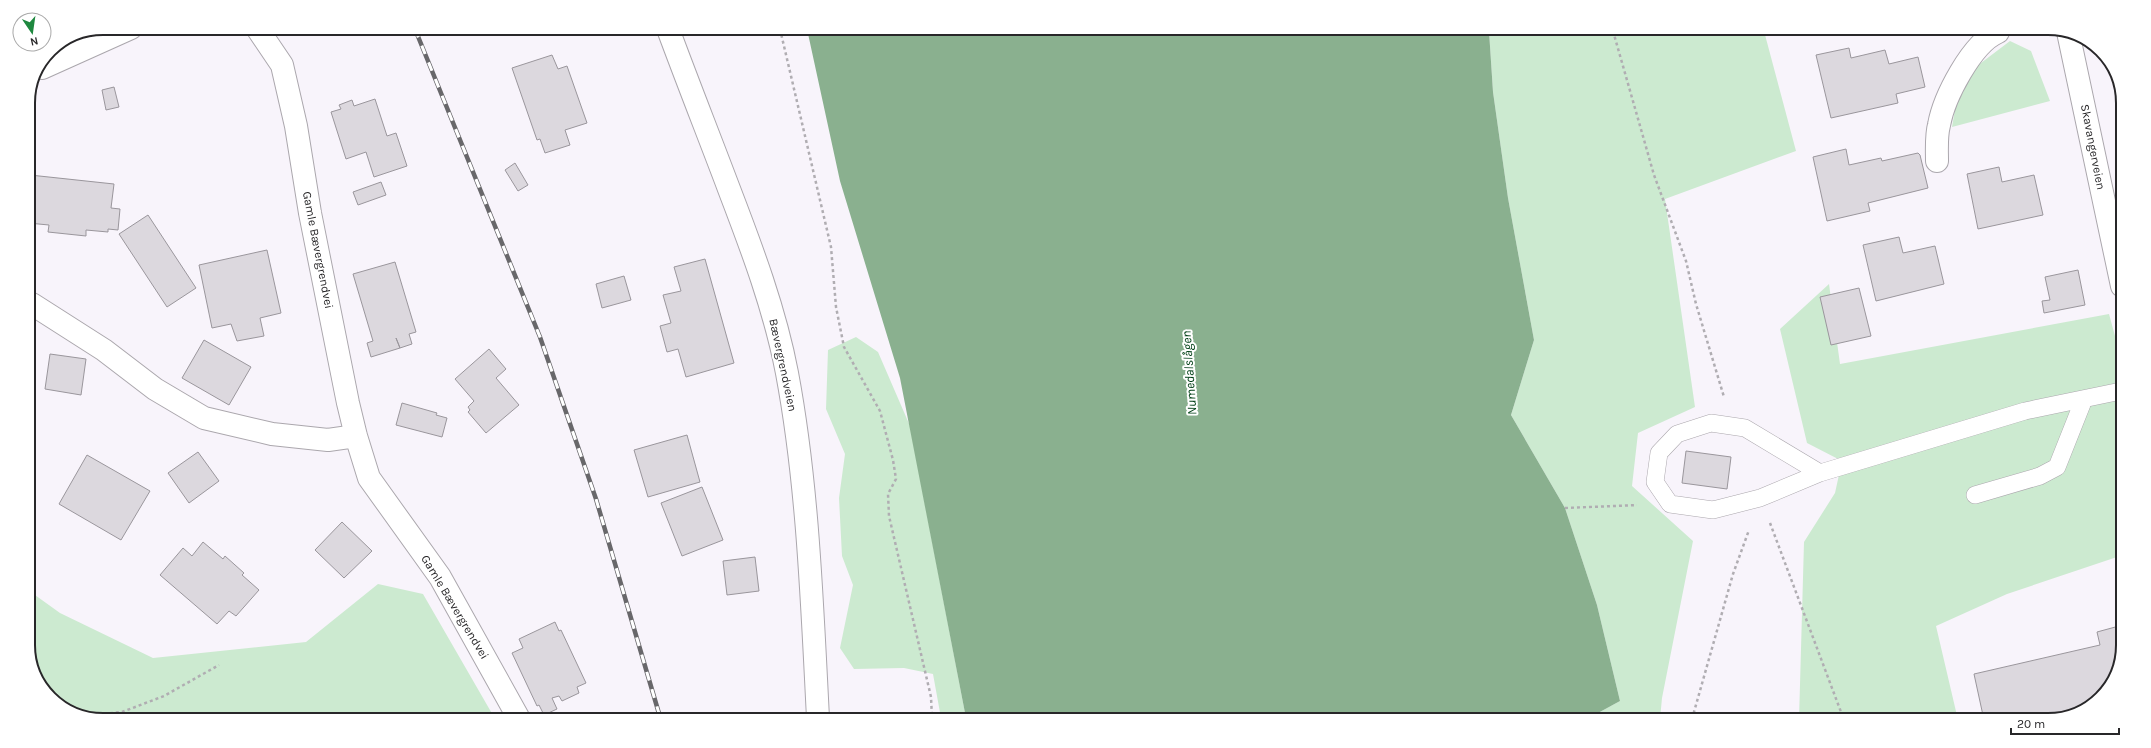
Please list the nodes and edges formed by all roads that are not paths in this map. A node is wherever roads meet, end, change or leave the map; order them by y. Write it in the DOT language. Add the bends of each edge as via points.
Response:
graph roads {
  1 [pos="104,35"];
  2 [pos="263,35"];
  3 [pos="670,35"];
  4 [pos="1990,35"];
  5 [pos="2069,39"];
  6 [pos="81,41"];
  7 [pos="46,65"];
  8 [pos="1937,161"];
  9 [pos="2116,258"];
  10 [pos="35,306"];
  11 [pos="2116,392"];
  12 [pos="2084,399"];
  13 [pos="356,436"];
  14 [pos="1820,473"];
  15 [pos="1975,495"];
  16 [pos="516,713"];
  17 [pos="818,713"];
  1 -- 6 [label="street"];
  2 -- 13 [label="street, Gamle Bævergrendvei" via="282,65"];
  3 -- 17 [label="street, Bævergrendveien" via="750,244 775,321 787,372 798,438"];
  4 -- 8 [label="street" via="1956,76 1939,124"];
  5 -- 9 [label="street, Skavangerveien"];
  6 -- 7 [label="street"];
  10 -- 13 [label="street" via="104,350 155,389 204,418 272,434 328,440"];
  11 -- 12 [label="lane"];
  12 -- 14 [label="lane" via="2025,411"];
  12 -- 15 [label="lane" via="2057,467 2040,476"];
  13 -- 16 [label="street, Gamle Bævergrendvei" via="369,478 440,577"];
  14 -- 14 [label="lane" via="1760,498 1713,510 1670,504 1655,482 1659,454 1677,434 1711,423 1745,428"];
}
